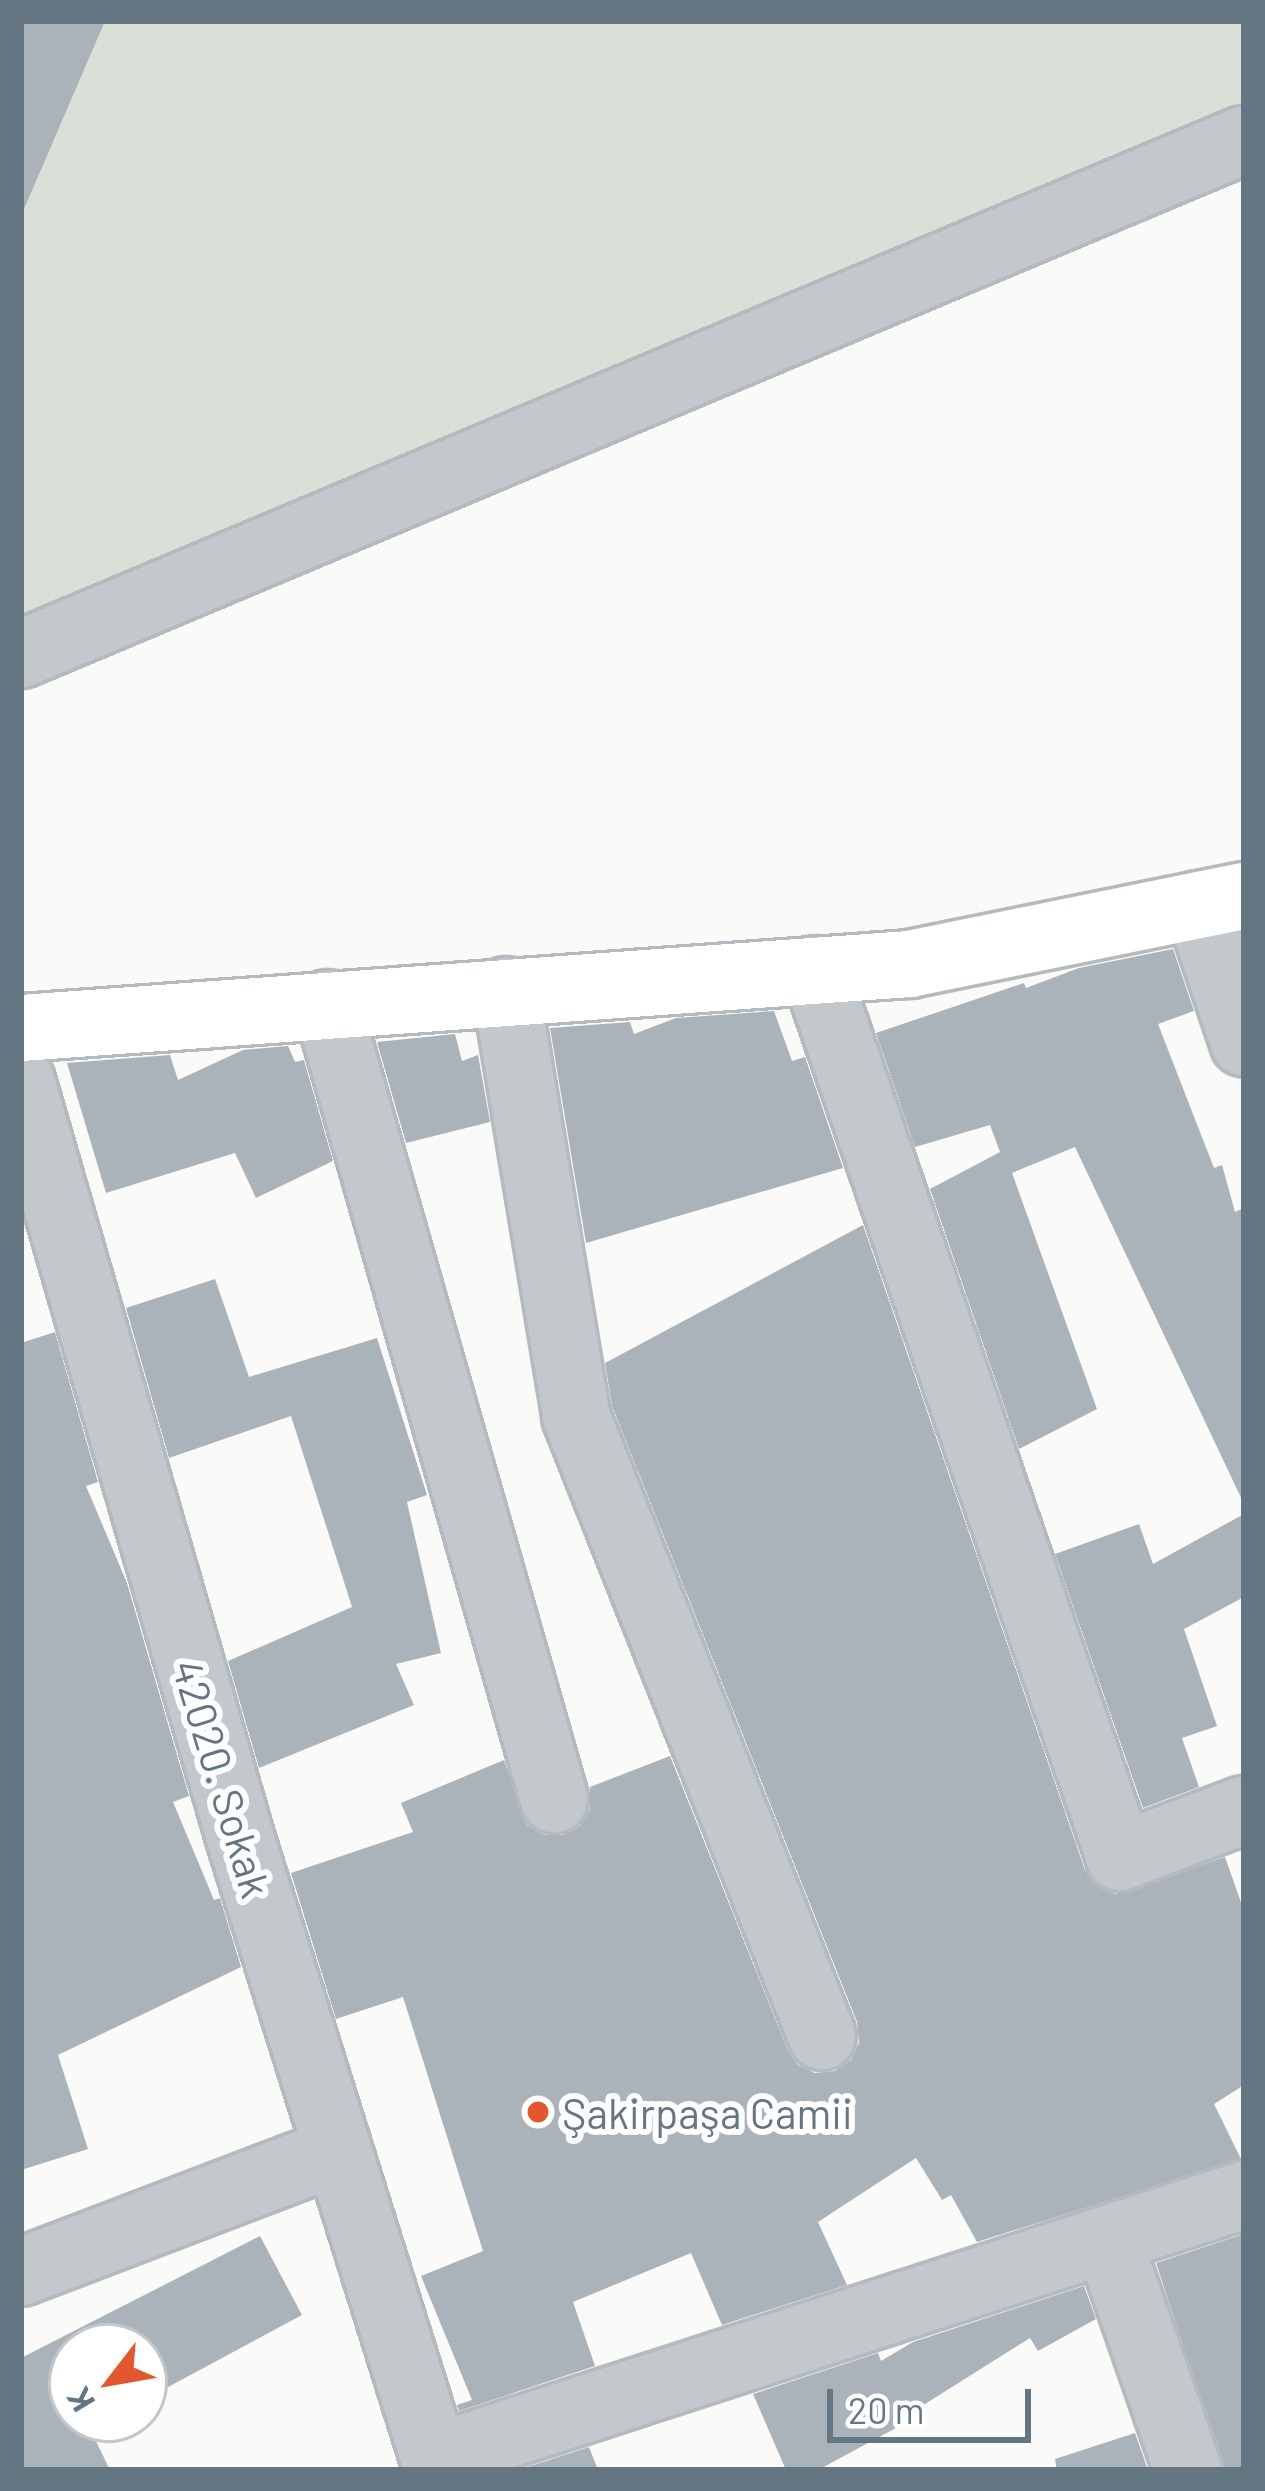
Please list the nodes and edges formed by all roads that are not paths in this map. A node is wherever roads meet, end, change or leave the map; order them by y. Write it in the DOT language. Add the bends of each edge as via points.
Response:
graph roads {
  1 [pos="1244,140"];
  2 [pos="21,654"];
  3 [pos="1221,900"];
  4 [pos="815,970"];
  5 [pos="506,992"];
  6 [pos="327,1004"];
  7 [pos="21,1028"];
  8 [pos="1244,1042"];
  9 [pos="21,1082"];
  10 [pos="554,1799"];
  11 [pos="1244,1810"];
  12 [pos="822,2036"];
  13 [pos="338,2151"];
  14 [pos="1244,2195"];
  15 [pos="1108,2240"];
  16 [pos="21,2272"];
  17 [pos="436,2464"];
  18 [pos="1188,2470"];
  1 -- 2 [label="street"];
  3 -- 4 [label="main road" via="909,964"];
  3 -- 8 [label="street"];
  4 -- 5 [label="main road"];
  4 -- 11 [label="street" via="1120,1857"];
  5 -- 6 [label="main road"];
  5 -- 12 [label="street" via="576,1416"];
  6 -- 7 [label="main road"];
  6 -- 10 [label="street"];
  9 -- 13 [label="street, 42020. Sokak"];
  13 -- 16 [label="street"];
  13 -- 17 [label="street, 42020. Sokak"];
  14 -- 15 [label="street"];
  15 -- 17 [label="street"];
  15 -- 18 [label="street"];
}
